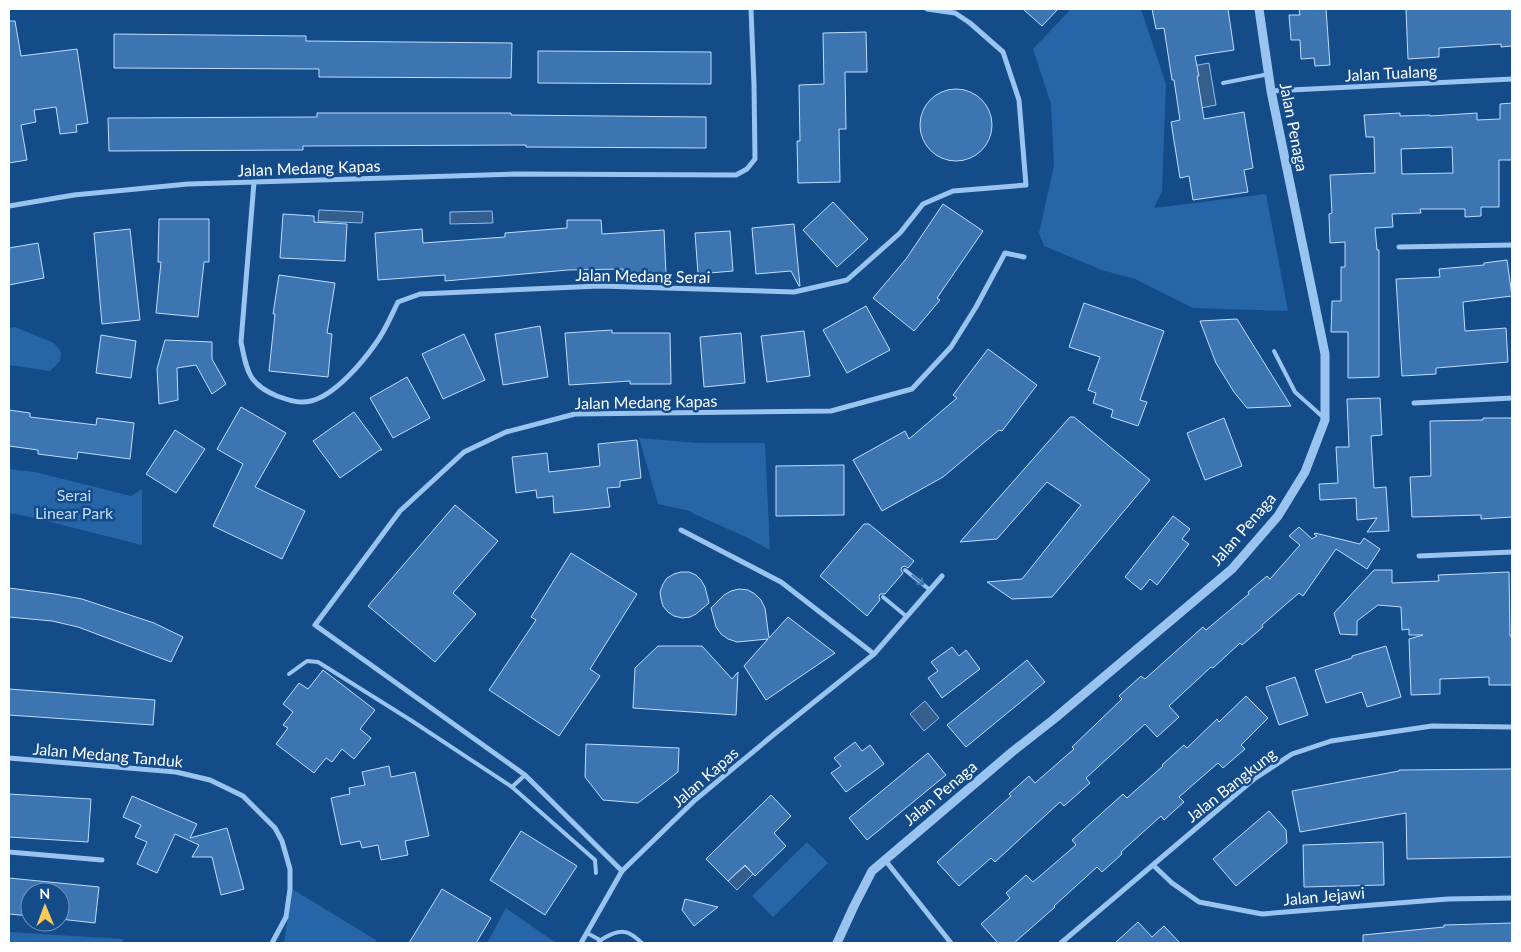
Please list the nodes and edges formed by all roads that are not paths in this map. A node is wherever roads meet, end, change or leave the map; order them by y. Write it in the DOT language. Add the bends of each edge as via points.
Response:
graph roads {
  1 [pos="751,9"];
  2 [pos="927,9"];
  3 [pos="1259,9"];
  4 [pos="1269,74"];
  5 [pos="1512,79"];
  6 [pos="1223,83"];
  7 [pos="1272,91"];
  8 [pos="254,182"];
  9 [pos="9,206"];
  10 [pos="1512,245"];
  11 [pos="1399,247"];
  12 [pos="1024,256"];
  13 [pos="1274,351"];
  14 [pos="1512,398"];
  15 [pos="1414,403"];
  16 [pos="1325,420"];
  17 [pos="681,530"];
  18 [pos="1512,552"];
  19 [pos="1419,556"];
  20 [pos="905,570"];
  21 [pos="942,576"];
  22 [pos="930,590"];
  23 [pos="883,597"];
  24 [pos="906,616"];
  25 [pos="874,654"];
  26 [pos="289,674"];
  27 [pos="1512,728"];
  28 [pos="9,758"];
  29 [pos="525,775"];
  30 [pos="512,787"];
  31 [pos="9,852"];
  32 [pos="102,860"];
  33 [pos="885,860"];
  34 [pos="1152,865"];
  35 [pos="622,871"];
  36 [pos="596,873"];
  37 [pos="1512,898"];
  38 [pos="587,933"];
  39 [pos="599,942"];
  40 [pos="272,943"];
  41 [pos="581,943"];
  42 [pos="642,943"];
  43 [pos="837,943"];
  44 [pos="951,943"];
  45 [pos="1061,943"];
  1 -- 8 [label="street, Jalan Medang Kapas" via="755,159 736,175 515,174"];
  2 -- 8 [label="street, Jalan Medang Serai" via="955,13 1004,52 1019,100 1026,185 953,191 923,204 900,234 846,280 794,292 600,286 420,294 398,302 377,342 330,393 310,402 291,402 255,384 246,366 241,342"];
  3 -- 4 [label="street, Jalan Penaga"];
  4 -- 6 [label="lane"];
  4 -- 7 [label="street, Jalan Penaga"];
  5 -- 7 [label="street, Jalan Tualang"];
  7 -- 16 [label="street, Jalan Penaga" via="1324,354"];
  8 -- 9 [label="street, Jalan Medang Kapas" via="140,188"];
  10 -- 11 [label="street"];
  12 -- 29 [label="street, Jalan Medang Kapas" via="1005,254 951,347 912,389 831,411 575,414 506,432 464,452 400,511 315,625"];
  13 -- 16 [label="lane" via="1295,392"];
  14 -- 15 [label="street"];
  16 -- 33 [label="street, Jalan Penaga" via="1305,472 1278,516 1232,569"];
  17 -- 25 [label="street" via="782,582"];
  18 -- 19 [label="street"];
  20 -- 22 [label="lane, one-way"];
  21 -- 22 [label="street, Jalan Kapas"];
  22 -- 24 [label="street, Jalan Kapas"];
  23 -- 24 [label="lane"];
  24 -- 25 [label="street, Jalan Kapas"];
  25 -- 35 [label="street, Jalan Kapas" via="695,800"];
  26 -- 30 [label="lane" via="307,661 318,662"];
  27 -- 34 [label="street, Jalan Bangkung" via="1432,726 1332,741 1292,754 1254,779"];
  28 -- 40 [label="street, Jalan Medang Tanduk" via="176,772 210,780 243,796 275,828 290,869 286,918"];
  29 -- 30 [label="lane"];
  29 -- 35 [label="street, Jalan Medang Kapas"];
  30 -- 36 [label="lane" via="595,860"];
  31 -- 32 [label="street"];
  33 -- 43 [label="street, Jalan Penaga" via="872,871"];
  33 -- 44 [label="street"];
  34 -- 37 [label="street, Jalan Jejawi" via="1199,902 1262,914 1448,899"];
  34 -- 45 [label="street, Jalan Bangkung"];
  35 -- 38 [label="street, Jalan Kapas"];
  38 -- 39 [label="lane"];
  38 -- 41 [label="street, Jalan Kapas"];
  39 -- 42 [label="lane" via="608,935 624,932"];
}
